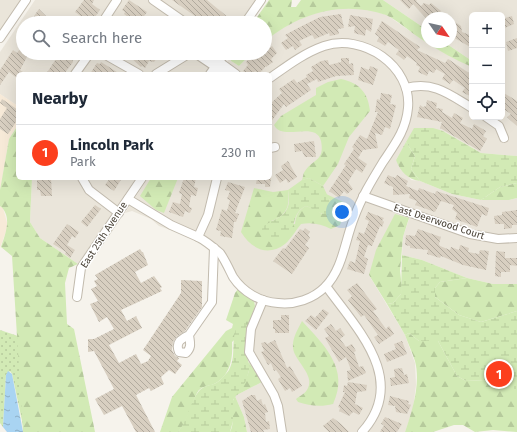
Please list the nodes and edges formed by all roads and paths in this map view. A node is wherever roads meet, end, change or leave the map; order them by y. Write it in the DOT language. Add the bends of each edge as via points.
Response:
graph roads {
  1 [pos="26,0"];
  2 [pos="117,0"];
  3 [pos="153,0"];
  4 [pos="261,0"];
  5 [pos="107,16"];
  6 [pos="176,16"];
  7 [pos="250,16"];
  8 [pos="0,38"];
  9 [pos="85,60"];
  10 [pos="114,60"];
  11 [pos="179,60"];
  12 [pos="204,60"];
  13 [pos="215,68"];
  14 [pos="76,72"];
  15 [pos="135,72"];
  16 [pos="159,72"];
  17 [pos="229,72"];
  18 [pos="272,77"];
  19 [pos="406,88"];
  20 [pos="469,106"];
  21 [pos="490,120"];
  22 [pos="504,138"];
  23 [pos="83,180"];
  24 [pos="141,180"];
  25 [pos="217,180"];
  26 [pos="363,196"];
  27 [pos="128,199"];
  28 [pos="119,213"];
  29 [pos="198,237"];
  30 [pos="517,238"];
  31 [pos="214,248"];
  32 [pos="326,286"];
  33 [pos="77,297"];
  34 [pos="263,300"];
  35 [pos="189,335"];
  36 [pos="282,432"];
  37 [pos="362,432"];
  1 -- 8 [label="street"];
  2 -- 5 [label="street"];
  3 -- 6 [label="street"];
  4 -- 7 [label="street"];
  9 -- 14 [label="street"];
  10 -- 15 [label="street"];
  11 -- 16 [label="street"];
  12 -- 13 [label="street"];
  13 -- 17 [label="street"];
  18 -- 19 [label="street" via="305,54 325,46 348,44 369,48 382,56 394,67"];
  19 -- 20 [label="street" via="417,85 436,88"];
  19 -- 26 [label="street" via="408,106 402,133"];
  21 -- 22 [label="street" via="499,126"];
  23 -- 28 [label="street" via="89,190"];
  24 -- 27 [label="street, East 25th Avenue"];
  25 -- 29 [label="street" via="208,215"];
  26 -- 30 [label="street, East Deerwood Court" via="470,234 498,240"];
  26 -- 32 [label="street" via="339,265"];
  27 -- 28 [label="street, East 25th Avenue"];
  27 -- 29 [label="street"];
  28 -- 33 [label="street, East 25th Avenue" via="80,268"];
  29 -- 31 [label="street"];
  31 -- 34 [label="street" via="241,288"];
  31 -- 35 [label="street" via="212,302"];
  32 -- 34 [label="street" via="306,299 291,303 278,304"];
  32 -- 37 [label="street" via="370,347 379,371 379,400"];
  34 -- 36 [label="street" via="251,329 249,352 274,395"];
}
